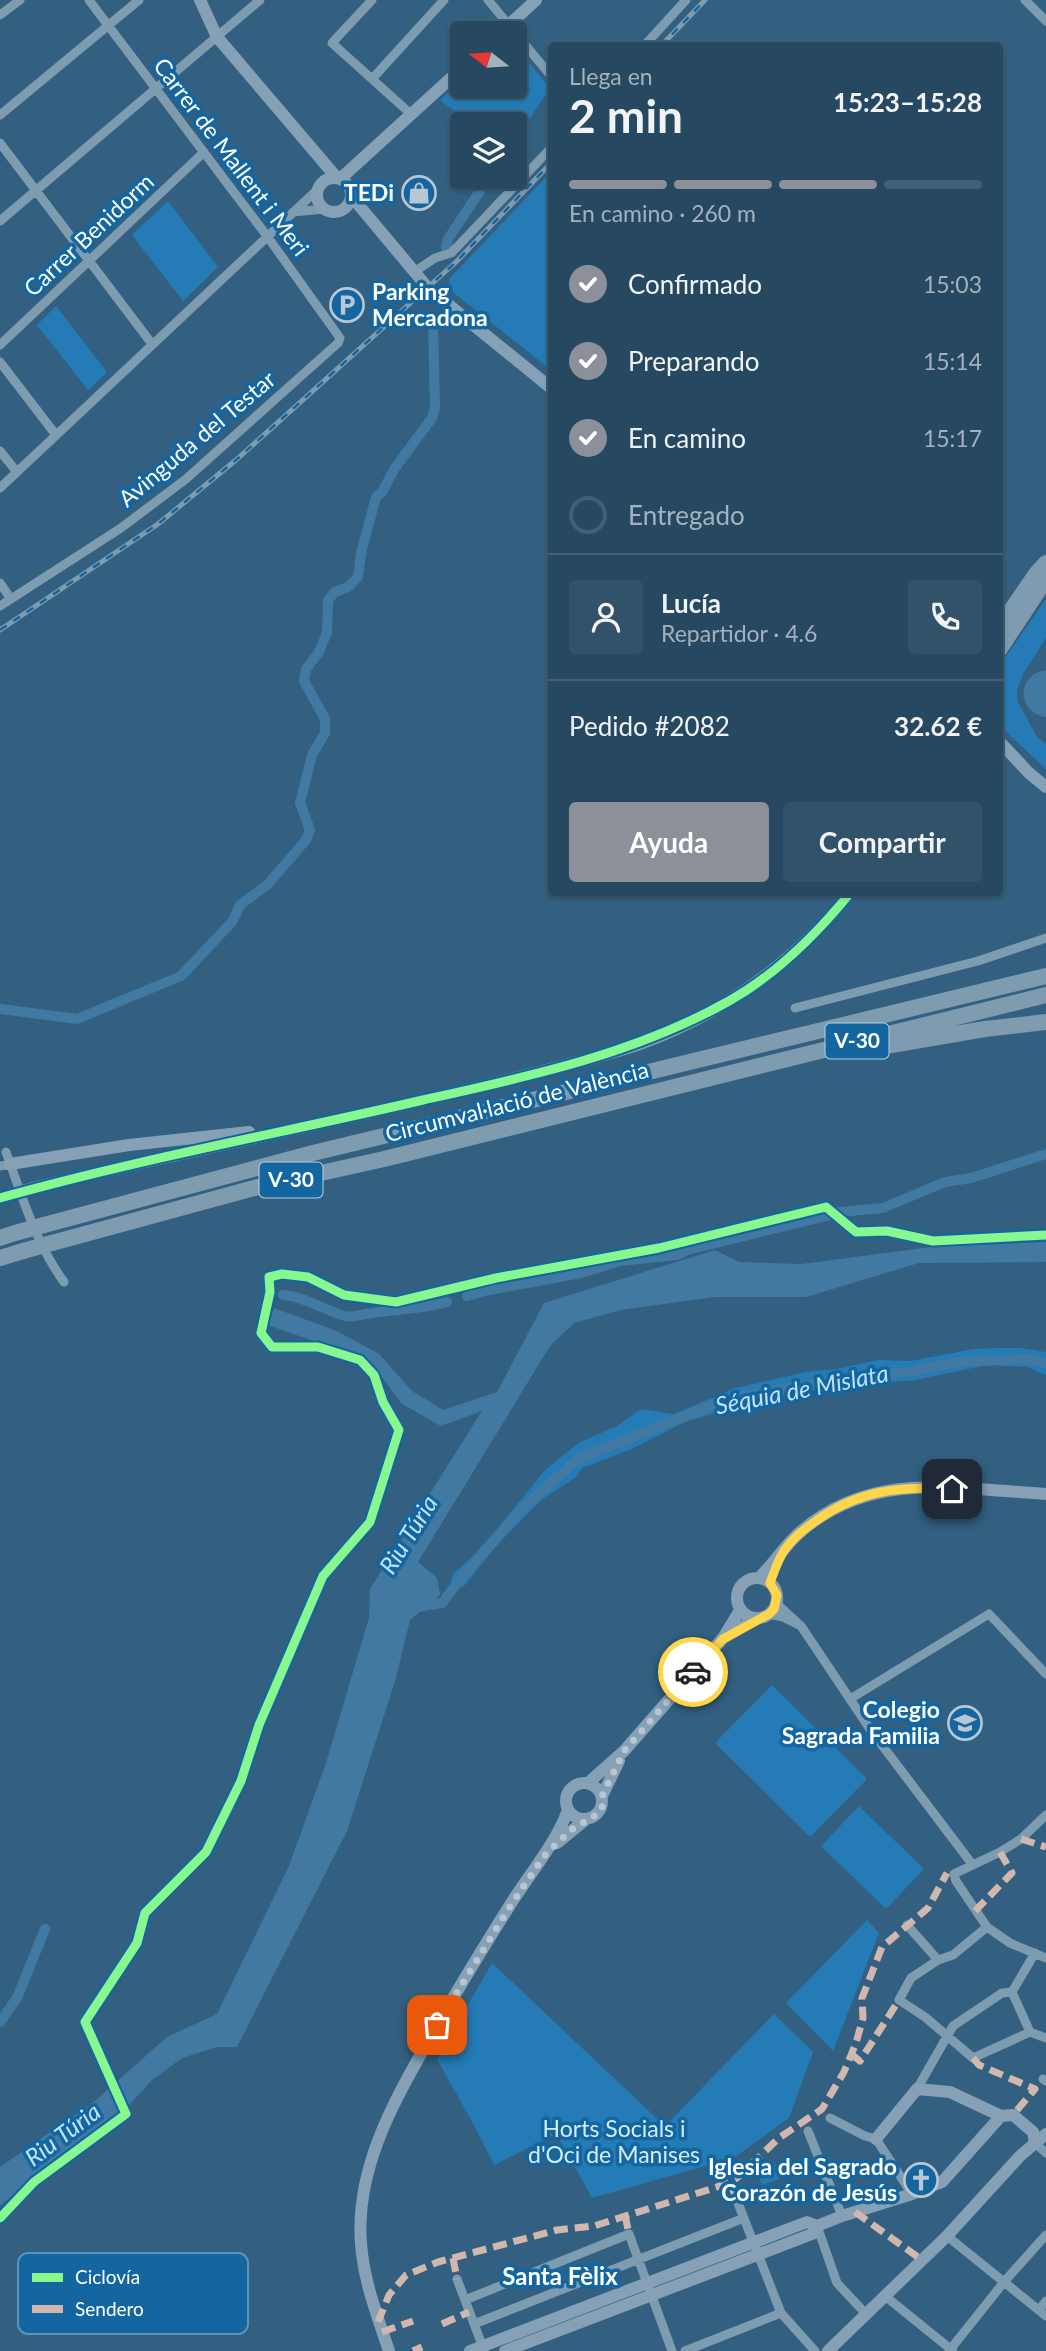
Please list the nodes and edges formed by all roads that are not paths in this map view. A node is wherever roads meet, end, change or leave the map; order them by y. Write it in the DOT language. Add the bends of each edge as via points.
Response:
graph roads {
  1 [pos="20,0"];
  2 [pos="89,0"];
  3 [pos="139,0"];
  4 [pos="200,0"];
  5 [pos="260,0"];
  6 [pos="372,0"];
  7 [pos="444,0"];
  8 [pos="488,0"];
  9 [pos="536,0"];
  10 [pos="686,0"];
  11 [pos="1025,0"];
  12 [pos="0,15"];
  13 [pos="500,21"];
  14 [pos="513,21"];
  15 [pos="1046,21"];
  16 [pos="108,26"];
  17 [pos="217,37"];
  18 [pos="648,42"];
  19 [pos="527,52"];
  20 [pos="548,73"];
  21 [pos="372,79"];
  22 [pos="450,79"];
  23 [pos="156,88"];
  24 [pos="0,115"];
  25 [pos="412,115"];
  26 [pos="0,143"];
  27 [pos="548,151"];
  28 [pos="204,152"];
  29 [pos="319,159"];
  30 [pos="338,179"];
  31 [pos="320,186"];
  32 [pos="36,190"];
  33 [pos="351,196"];
  34 [pos="324,209"];
  35 [pos="342,211"];
  36 [pos="291,213"];
  37 [pos="0,220"];
  38 [pos="374,222"];
  39 [pos="267,236"];
  40 [pos="89,261"];
  41 [pos="414,272"];
  42 [pos="340,338"];
  43 [pos="152,344"];
  44 [pos="0,345"];
  45 [pos="0,362"];
  46 [pos="548,386"];
  47 [pos="56,435"];
  48 [pos="0,451"];
  49 [pos="17,472"];
  50 [pos="0,488"];
  51 [pos="1046,563"];
  52 [pos="1046,579"];
  53 [pos="0,583"];
  54 [pos="11,599"];
  55 [pos="0,606"];
  56 [pos="1003,622"];
  57 [pos="1003,644"];
  58 [pos="1003,745"];
  59 [pos="1003,758"];
  60 [pos="1029,773"];
  61 [pos="1046,787"];
  62 [pos="846,896"];
  63 [pos="1046,938"];
  64 [pos="1046,976"];
  65 [pos="1046,995"];
  66 [pos="795,1008"];
  67 [pos="1046,1023"];
  68 [pos="668,1088"];
  69 [pos="280,1132"];
  70 [pos="5,1161"];
  71 [pos="2,1197"];
  72 [pos="8,1236"];
  73 [pos="0,1258"];
  74 [pos="64,1282"];
  75 [pos="1046,1494"];
  76 [pos="765,1581"];
  77 [pos="776,1603"];
  78 [pos="740,1610"];
  79 [pos="764,1616"];
  80 [pos="801,1626"];
  81 [pos="723,1639"];
  82 [pos="1046,1674"];
  83 [pos="850,1699"];
  84 [pos="624,1751"];
  85 [pos="588,1783"];
  86 [pos="602,1796"];
  87 [pos="568,1810"];
  88 [pos="1046,1815"];
  89 [pos="585,1820"];
  90 [pos="544,1856"];
  91 [pos="972,1864"];
  92 [pos="906,1925"];
  93 [pos="987,1927"];
  94 [pos="1046,1945"];
  95 [pos="1041,1956"];
  96 [pos="938,1960"];
  97 [pos="1012,1992"];
  98 [pos="1030,2032"];
  99 [pos="947,2035"];
  100 [pos="1046,2038"];
  101 [pos="917,2089"];
  102 [pos="1001,2116"];
  103 [pos="830,2118"];
  104 [pos="808,2131"];
  105 [pos="1046,2134"];
  106 [pos="876,2139"];
  107 [pos="1035,2143"];
  108 [pos="1046,2153"];
  109 [pos="912,2194"];
  110 [pos="736,2198"];
  111 [pos="842,2216"];
  112 [pos="744,2218"];
  113 [pos="817,2226"];
  114 [pos="1046,2235"];
  115 [pos="947,2236"];
  116 [pos="756,2250"];
  117 [pos="640,2260"];
  118 [pos="457,2279"];
  119 [pos="1004,2282"];
  120 [pos="651,2290"];
  121 [pos="885,2297"];
  122 [pos="465,2300"];
  123 [pos="1046,2301"];
  124 [pos="781,2313"];
  125 [pos="1042,2313"];
  126 [pos="866,2314"];
  127 [pos="474,2324"];
  128 [pos="479,2349"];
  129 [pos="951,2350"];
  130 [pos="389,2351"];
  131 [pos="505,2351"];
  132 [pos="672,2351"];
  133 [pos="685,2351"];
  134 [pos="815,2351"];
  135 [pos="828,2351"];
  1 -- 12 [label="street"];
  2 -- 16 [label="street, Carrer de Mallent i Meri"];
  3 -- 16 [label="street"];
  4 -- 17 [label="street"];
  5 -- 17 [label="street"];
  6 -- 21 [label="street" via="332,43"];
  7 -- 21 [label="street"];
  8 -- 13 [label="street"];
  9 -- 14 [label="street"];
  10 -- 18 [label="street"];
  11 -- 15 [label="street"];
  16 -- 23 [label="street, Carrer de Mallent i Meri"];
  16 -- 24 [label="street"];
  17 -- 23 [label="street"];
  17 -- 29 [label="street"];
  19 -- 20 [label="street"];
  21 -- 25 [label="street"];
  22 -- 25 [label="street"];
  23 -- 28 [label="street, Carrer de Mallent i Meri"];
  23 -- 32 [label="street"];
  25 -- 30 [label="street"];
  26 -- 32 [label="street"];
  27 -- 41 [label="street" via="451,253"];
  28 -- 39 [label="street, Carrer de Mallent i Meri"];
  28 -- 40 [label="street, Carrer Benidorm"];
  29 -- 30 [label="street"];
  29 -- 31 [label="street"];
  30 -- 31 [label="street"];
  30 -- 33 [label="street" via="349,187"];
  31 -- 34 [label="street" via="318,201"];
  31 -- 36 [label="street"];
  32 -- 37 [label="street"];
  32 -- 40 [label="street"];
  33 -- 35 [label="street"];
  33 -- 38 [label="street"];
  34 -- 35 [label="street"];
  34 -- 36 [label="street"];
  35 -- 38 [label="street"];
  36 -- 39 [label="street"];
  38 -- 41 [label="street"];
  39 -- 42 [label="street, Carrer de Mallent i Meri"];
  39 -- 43 [label="street"];
  40 -- 43 [label="street"];
  40 -- 44 [label="street, Carrer Benidorm"];
  41 -- 46 [label="street"];
  42 -- 54 [label="street, Avinguda del Testar" via="186,479 121,528"];
  43 -- 47 [label="street"];
  45 -- 47 [label="street"];
  47 -- 49 [label="street"];
  48 -- 49 [label="street"];
  49 -- 50 [label="street"];
  51 -- 56 [label="highway"];
  52 -- 57 [label="highway"];
  53 -- 54 [label="street"];
  54 -- 55 [label="street, Avinguda del Testar"];
  58 -- 60 [label="street"];
  59 -- 60 [label="street"];
  60 -- 61 [label="street"];
  62 -- 69 [label="street" via="805,943 768,975 653,1039 475,1089"];
  63 -- 66 [label="street" via="978,961"];
  64 -- 72 [label="highway, Circumval·lació de València / V-30, bridge" via="245,1170"];
  65 -- 68 [label="highway, Circumval·lació de València / V-30"];
  67 -- 68 [label="highway" via="852,1051"];
  68 -- 73 [label="highway, Circumval·lació de València / V-30, bridge" via="258,1187"];
  69 -- 70 [label="street" via="245,1132"];
  69 -- 71 [label="street, bridge"];
  70 -- 74 [label="street" via="48,1259"];
  75 -- 76 [label="street" via="929,1488 882,1490 855,1498 797,1535"];
  76 -- 77 [label="street" via="777,1595"];
  76 -- 78 [label="street" via="746,1582 741,1587"];
  77 -- 79 [label="street"];
  77 -- 80 [label="street"];
  78 -- 79 [label="street" via="751,1618"];
  78 -- 81 [label="street"];
  79 -- 80 [label="street" via="783,1617"];
  79 -- 81 [label="street"];
  80 -- 83 [label="street"];
  81 -- 84 [label="street"];
  82 -- 83 [label="street" via="989,1614"];
  83 -- 91 [label="street"];
  84 -- 85 [label="street"];
  84 -- 86 [label="street"];
  85 -- 86 [label="street"];
  85 -- 87 [label="street" via="571,1788 566,1798"];
  86 -- 89 [label="street" via="599,1813"];
  87 -- 89 [label="street"];
  87 -- 90 [label="street"];
  88 -- 91 [label="street" via="1021,1839"];
  89 -- 90 [label="street"];
  90 -- 130 [label="street" via="460,1985 375,2146 366,2179 361,2242 366,2283"];
  91 -- 93 [label="street" via="954,1874"];
  92 -- 96 [label="street"];
  93 -- 95 [label="street"];
  93 -- 96 [label="street" via="953,1955"];
  94 -- 95 [label="street"];
  95 -- 97 [label="street"];
  96 -- 99 [label="street" via="911,1978 899,2000"];
  97 -- 98 [label="street"];
  97 -- 99 [label="street" via="1002,1993 953,2026"];
  98 -- 99 [label="street" via="973,2059"];
  98 -- 100 [label="street"];
  99 -- 101 [label="street"];
  101 -- 102 [label="street" via="950,2092"];
  101 -- 106 [label="street"];
  102 -- 107 [label="street" via="1013,2115 1033,2132"];
  102 -- 109 [label="street" via="942,2182"];
  103 -- 106 [label="street"];
  104 -- 111 [label="street"];
  105 -- 107 [label="street"];
  106 -- 109 [label="street"];
  107 -- 108 [label="street"];
  107 -- 115 [label="street"];
  109 -- 111 [label="street"];
  110 -- 112 [label="street"];
  111 -- 113 [label="street"];
  112 -- 116 [label="street"];
  112 -- 117 [label="street"];
  113 -- 116 [label="street" via="812,2234"];
  113 -- 126 [label="street" via="837,2283"];
  114 -- 119 [label="street"];
  115 -- 119 [label="street"];
  115 -- 121 [label="street"];
  116 -- 120 [label="street"];
  116 -- 124 [label="street"];
  117 -- 120 [label="street"];
  117 -- 122 [label="street" via="629,2234"];
  117 -- 127 [label="street"];
  118 -- 122 [label="street"];
  119 -- 125 [label="street"];
  119 -- 129 [label="street"];
  120 -- 128 [label="street"];
  120 -- 131 [label="street"];
  120 -- 132 [label="street"];
  121 -- 126 [label="street"];
  121 -- 129 [label="street"];
  122 -- 127 [label="street"];
  123 -- 125 [label="street"];
  124 -- 133 [label="street"];
  124 -- 134 [label="street"];
  126 -- 135 [label="street"];
  127 -- 128 [label="street"];
}
